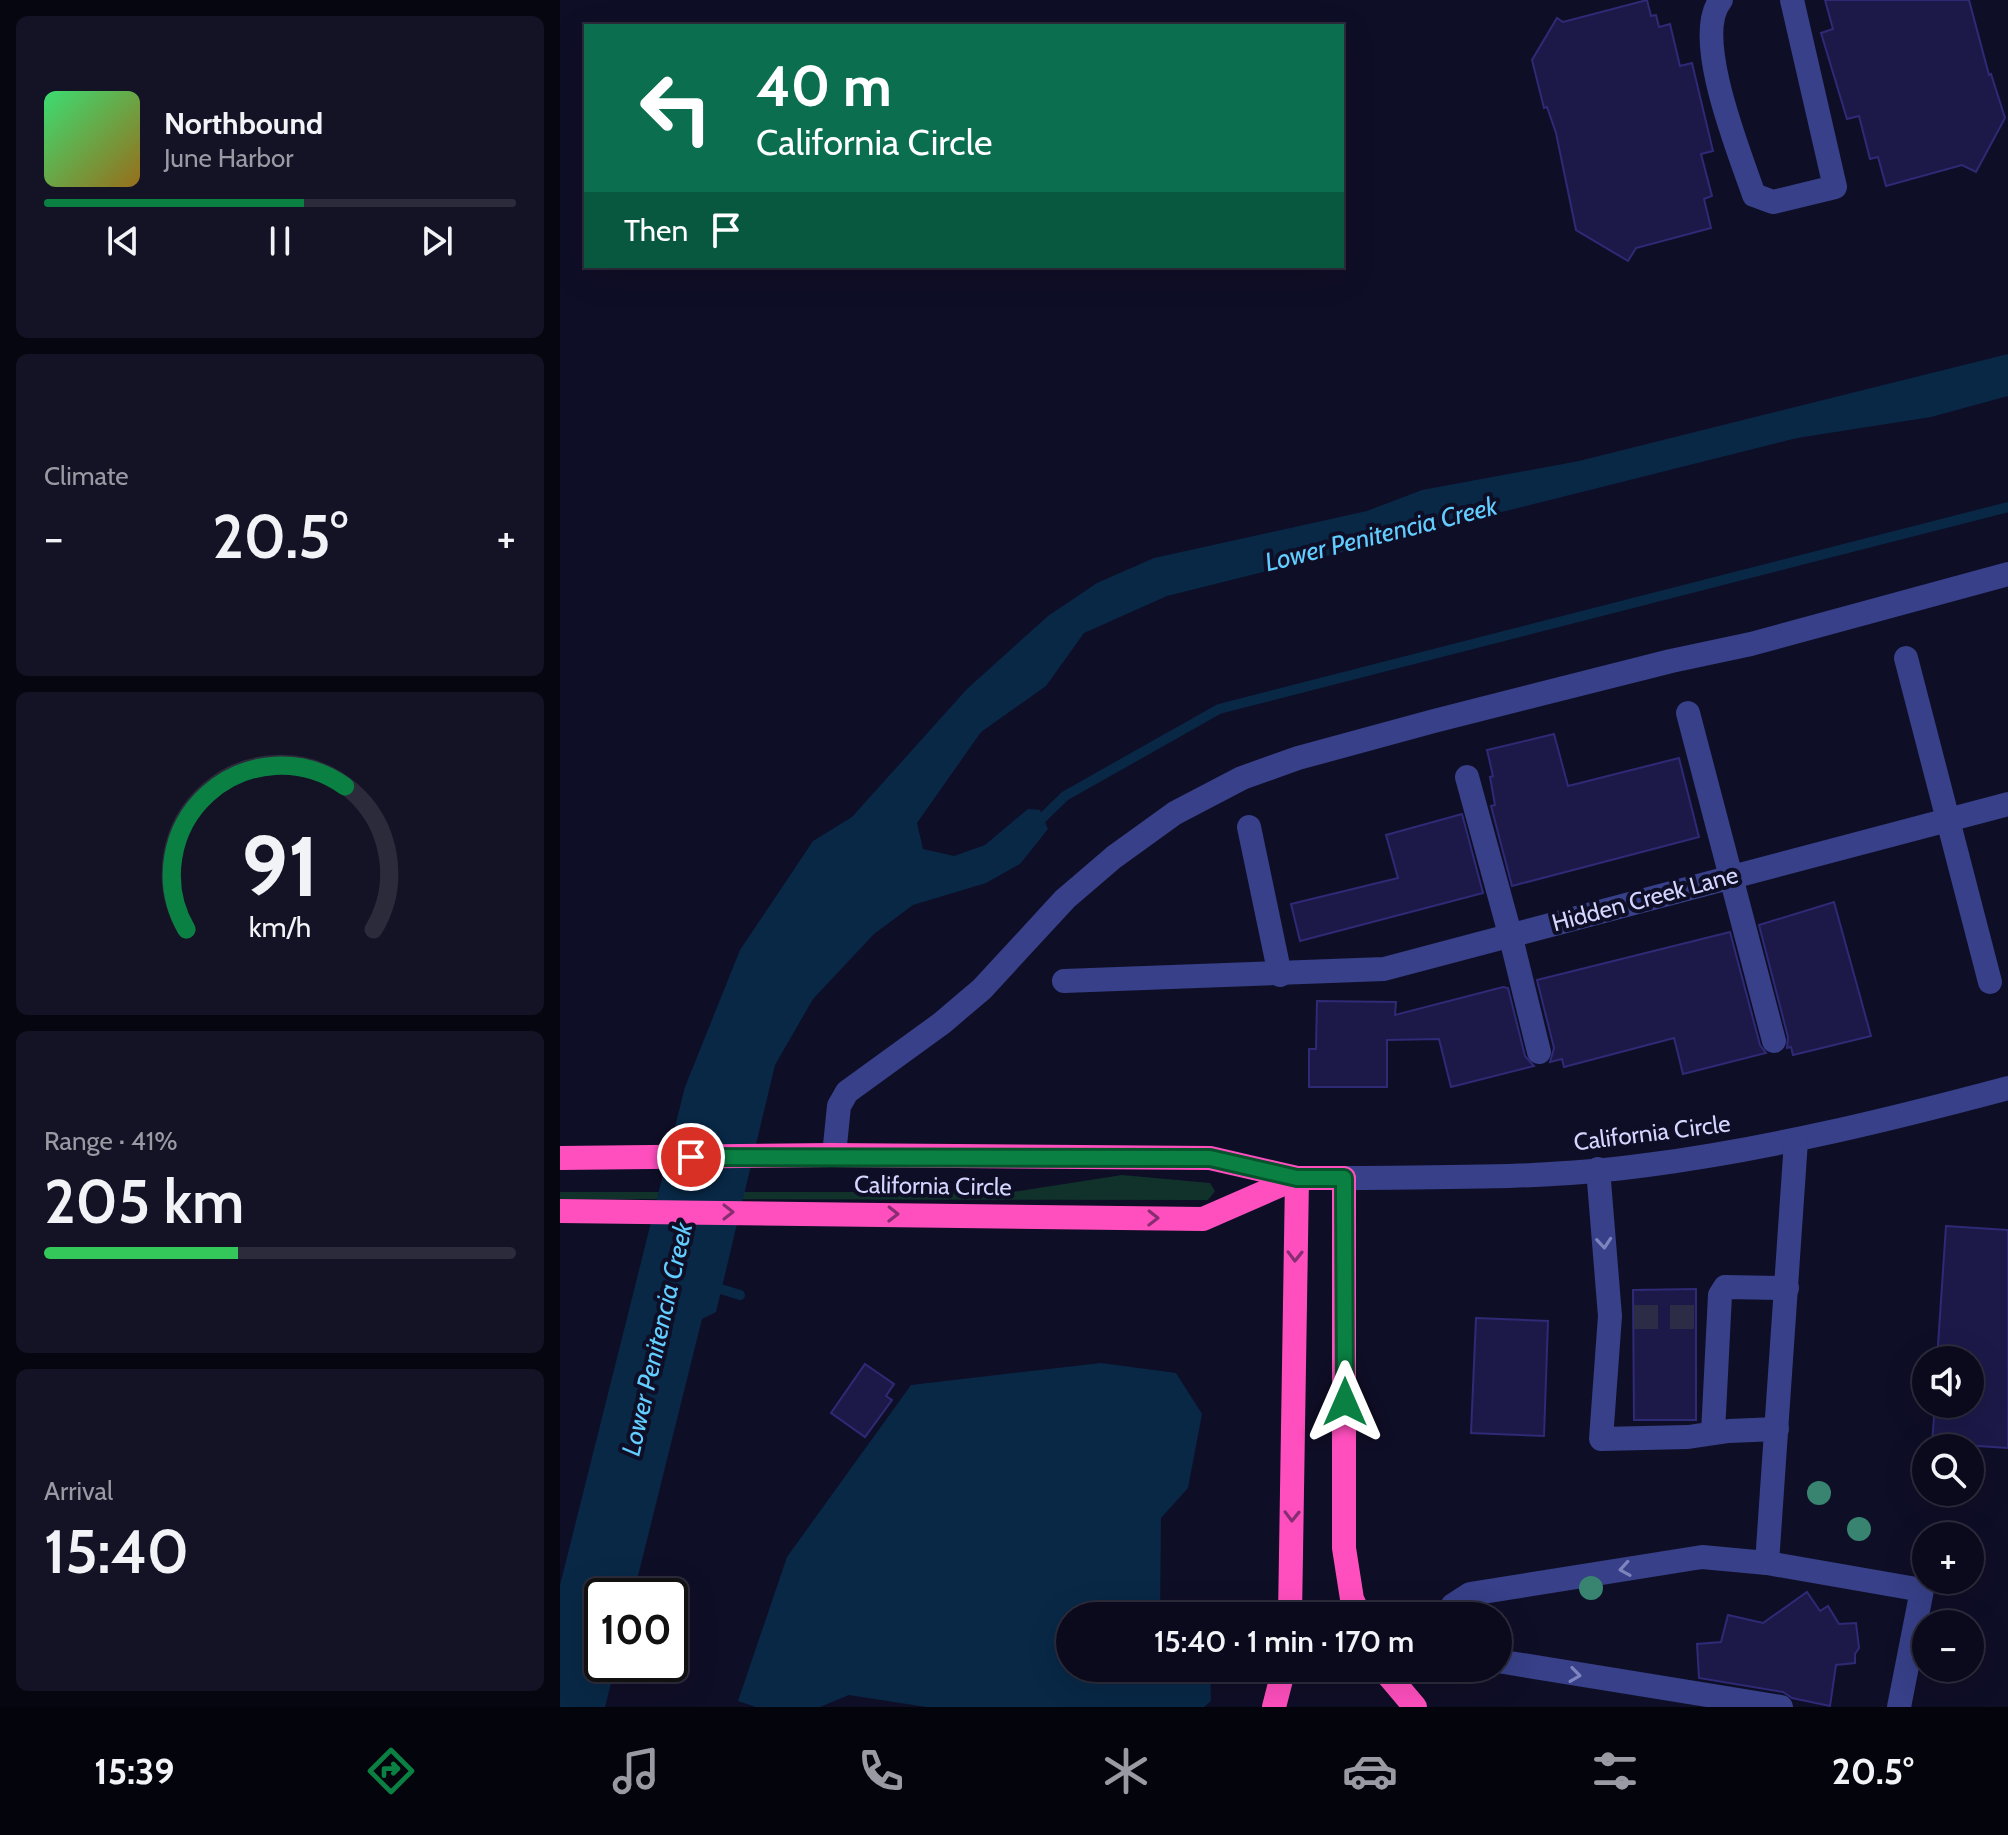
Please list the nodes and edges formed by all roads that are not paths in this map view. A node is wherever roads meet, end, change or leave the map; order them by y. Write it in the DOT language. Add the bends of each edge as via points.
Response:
graph roads {
  1 [pos="1721,0"];
  2 [pos="1792,0"];
  3 [pos="2008,574"];
  4 [pos="1906,658"];
  5 [pos="1688,713"];
  6 [pos="1467,777"];
  7 [pos="2008,804"];
  8 [pos="1947,820"];
  9 [pos="1249,827"];
  10 [pos="1731,876"];
  11 [pos="1510,934"];
  12 [pos="1280,975"];
  13 [pos="1064,981"];
  14 [pos="1990,982"];
  15 [pos="1774,1041"];
  16 [pos="1539,1052"];
  17 [pos="2008,1088"];
  18 [pos="1796,1141"];
  19 [pos="832,1155"];
  20 [pos="560,1158"];
  21 [pos="1598,1169"];
  22 [pos="1297,1178"];
  23 [pos="1344,1178"];
  24 [pos="560,1211"];
  25 [pos="1787,1288"];
  26 [pos="1777,1429"];
  27 [pos="1713,1433"];
  28 [pos="1767,1563"];
  29 [pos="1290,1602"];
  30 [pos="1353,1602"];
  31 [pos="1458,1602"];
  32 [pos="1512,1663"];
  33 [pos="1280,1682"];
  34 [pos="1394,1682"];
  35 [pos="1274,1707"];
  36 [pos="1415,1707"];
  37 [pos="1781,1707"];
  38 [pos="1899,1707"];
  1 -- 2 [label="street" via="1715,7 1711,56 1754,195 1773,202 1835,187"];
  3 -- 19 [label="street" via="1419,725 1242,778 1175,813 1114,857 1065,899 982,989 847,1092 839,1106"];
  4 -- 8 [label="street"];
  5 -- 10 [label="street"];
  6 -- 11 [label="street"];
  7 -- 8 [label="street, Hidden Creek Lane"];
  8 -- 10 [label="street, Hidden Creek Lane"];
  8 -- 14 [label="street"];
  9 -- 12 [label="street"];
  10 -- 11 [label="street, Hidden Creek Lane"];
  10 -- 15 [label="street"];
  11 -- 12 [label="street, Hidden Creek Lane" via="1384,969"];
  11 -- 16 [label="street"];
  12 -- 13 [label="street, Hidden Creek Lane"];
  17 -- 18 [label="street, California Circle"];
  18 -- 21 [label="street, California Circle"];
  18 -- 25 [label="street"];
  19 -- 20 [label="highway, California Circle"];
  19 -- 22 [label="highway, California Circle" via="1210,1158"];
  21 -- 23 [label="street, California Circle"];
  21 -- 27 [label="street, one-way" via="1622,1316 1601,1439"];
  22 -- 23 [label="highway, California Circle"];
  24 -- 22 [label="highway, California Circle, one-way" via="1203,1219"];
  22 -- 29 [label="highway, one-way"];
  23 -- 30 [label="highway" via="1344,1548"];
  25 -- 26 [label="street"];
  25 -- 27 [label="street" via="1725,1287 1708,1317"];
  26 -- 27 [label="street"];
  26 -- 28 [label="street"];
  28 -- 31 [label="street, one-way" via="1702,1557 1470,1594"];
  28 -- 38 [label="street" via="1922,1590"];
  32 -- 37 [label="street, one-way"];
  33 -- 35 [label="highway"];
  34 -- 36 [label="highway"];
}
